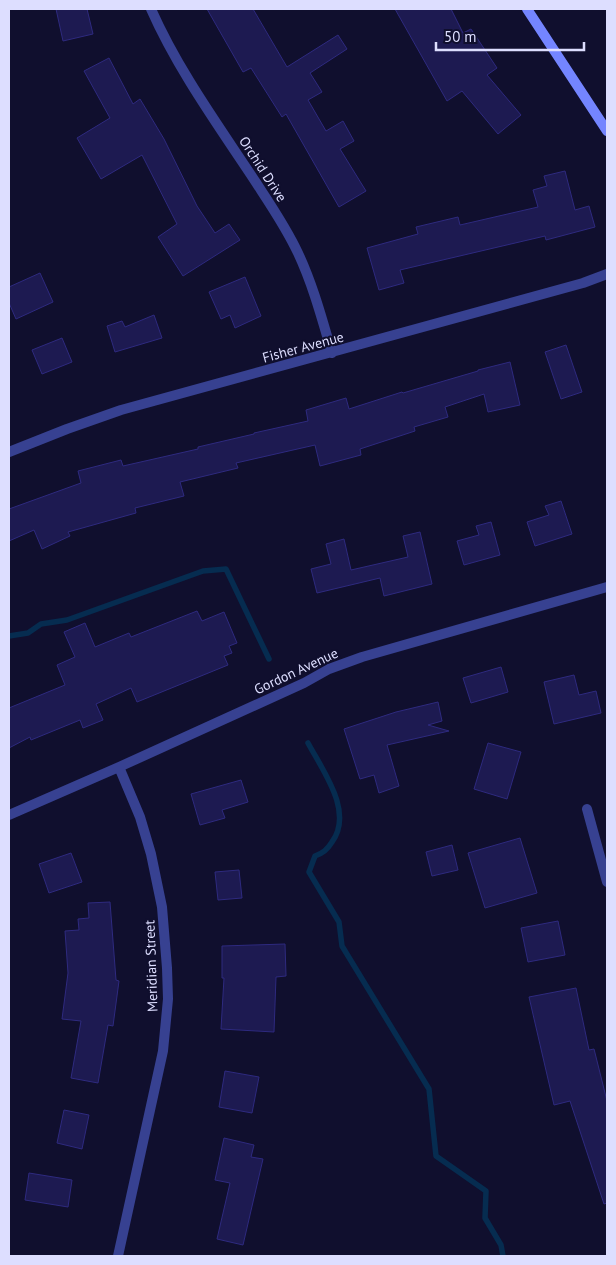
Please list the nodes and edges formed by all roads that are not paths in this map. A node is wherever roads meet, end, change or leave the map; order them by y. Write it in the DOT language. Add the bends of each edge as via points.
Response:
graph roads {
  1 [pos="151,9"];
  2 [pos="526,9"];
  3 [pos="607,131"];
  4 [pos="607,274"];
  5 [pos="332,354"];
  6 [pos="10,449"];
  7 [pos="607,587"];
  8 [pos="119,768"];
  9 [pos="587,809"];
  10 [pos="9,815"];
  11 [pos="607,882"];
  12 [pos="118,1256"];
  1 -- 5 [label="street, Orchid Drive" via="177,60 298,251 313,287"];
  2 -- 3 [label="main road"];
  4 -- 5 [label="street, Fisher Avenue" via="583,284"];
  5 -- 6 [label="street, Fisher Avenue" via="121,410"];
  7 -- 8 [label="street, Gordon Avenue" via="362,656"];
  8 -- 10 [label="street, Gordon Avenue"];
  8 -- 12 [label="street, Meridian Street" via="140,817 151,854 162,908 168,1000 163,1051"];
  9 -- 11 [label="street"];
}
